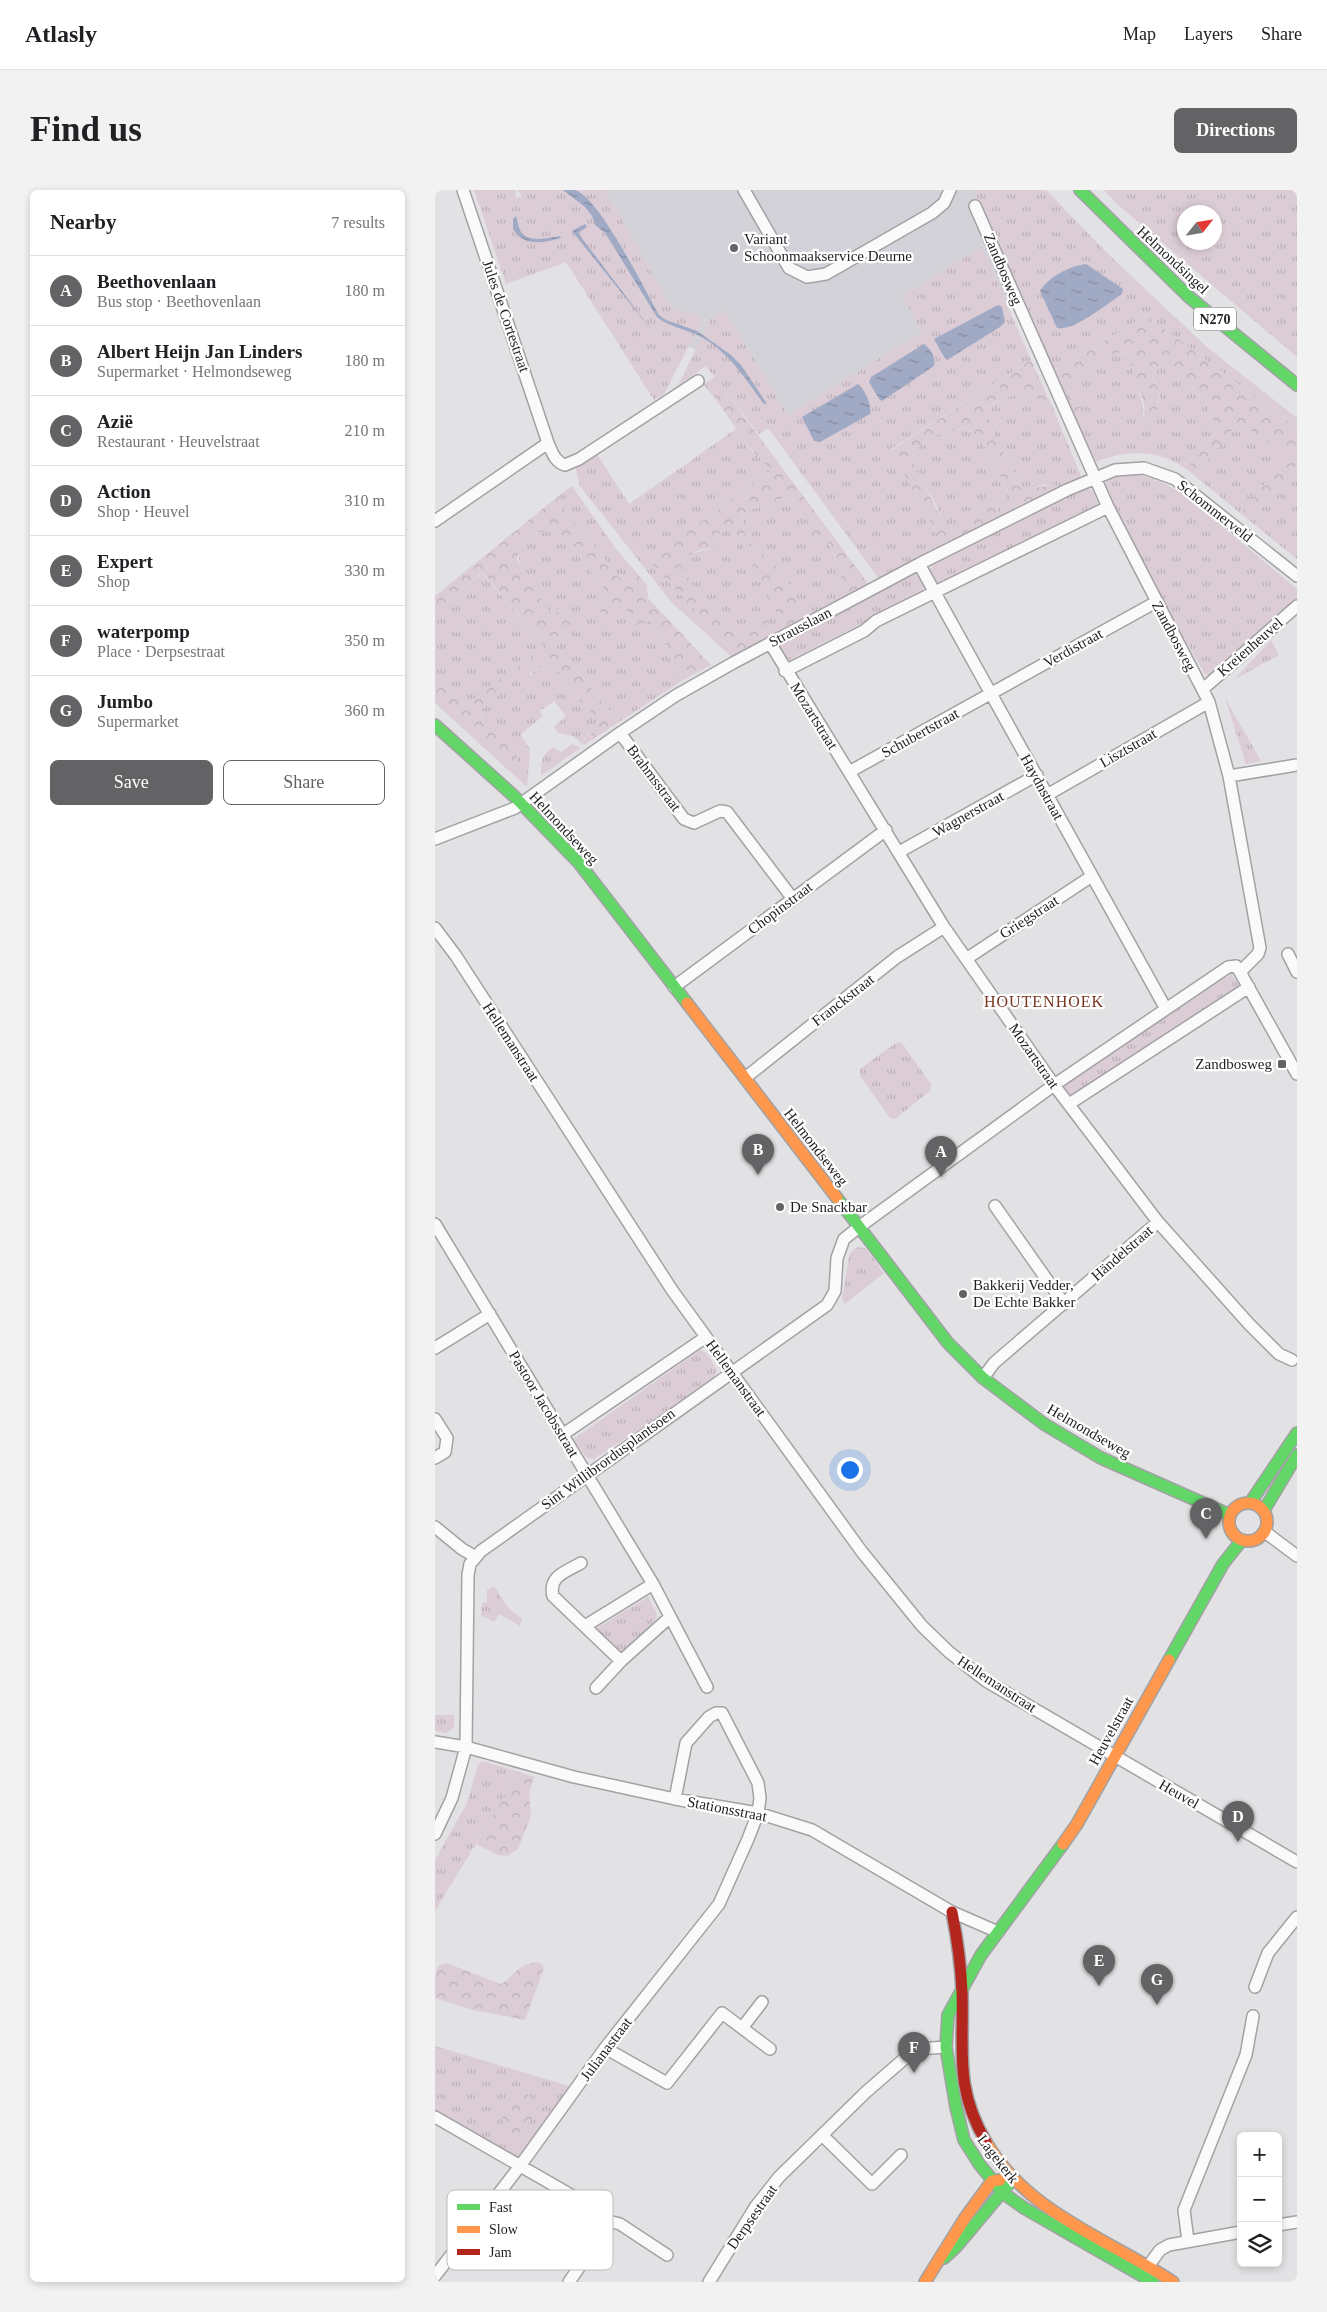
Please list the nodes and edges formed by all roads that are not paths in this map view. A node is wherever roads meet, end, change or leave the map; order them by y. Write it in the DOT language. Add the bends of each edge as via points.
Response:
graph roads {
  1 [pos="463,190"];
  2 [pos="744,190"];
  3 [pos="951,190"];
  4 [pos="1080,190"];
  5 [pos="975,206"];
  6 [pos="698,381"];
  7 [pos="1297,385"];
  8 [pos="548,443"];
  9 [pos="1094,477"];
  10 [pos="1108,507"];
  11 [pos="435,521"];
  12 [pos="919,564"];
  13 [pos="1297,576"];
  14 [pos="934,592"];
  15 [pos="1156,602"];
  16 [pos="1297,606"];
  17 [pos="770,643"];
  18 [pos="785,671"];
  19 [pos="1203,689"];
  20 [pos="991,694"];
  21 [pos="1209,702"];
  22 [pos="435,725"];
  23 [pos="620,733"];
  24 [pos="1297,765"];
  25 [pos="849,772"];
  26 [pos="1037,775"];
  27 [pos="1229,776"];
  28 [pos="1047,795"];
  29 [pos="521,803"];
  30 [pos="885,830"];
  31 [pos="435,839"];
  32 [pos="899,852"];
  33 [pos="1092,876"];
  34 [pos="793,899"];
  35 [pos="944,927"];
  36 [pos="435,928"];
  37 [pos="1288,954"];
  38 [pos="966,959"];
  39 [pos="1240,972"];
  40 [pos="1297,972"];
  41 [pos="674,987"];
  42 [pos="1249,988"];
  43 [pos="1166,1009"];
  44 [pos="1297,1074"];
  45 [pos="745,1078"];
  46 [pos="1054,1085"];
  47 [pos="1069,1104"];
  48 [pos="995,1206"];
  49 [pos="1158,1222"];
  50 [pos="435,1224"];
  51 [pos="859,1227"];
  52 [pos="1064,1304"];
  53 [pos="490,1314"];
  54 [pos="706,1337"];
  55 [pos="435,1348"];
  56 [pos="1292,1360"];
  57 [pos="731,1371"];
  58 [pos="983,1378"];
  59 [pos="435,1420"];
  60 [pos="1297,1433"];
  61 [pos="562,1436"];
  62 [pos="1297,1456"];
  63 [pos="435,1458"];
  64 [pos="587,1475"];
  65 [pos="1250,1503"];
  66 [pos="1263,1510"];
  67 [pos="1230,1515"];
  68 [pos="435,1527"];
  69 [pos="1265,1532"];
  70 [pos="1242,1540"];
  71 [pos="476,1556"];
  72 [pos="1297,1556"];
  73 [pos="581,1563"];
  74 [pos="653,1584"];
  75 [pos="670,1617"];
  76 [pos="585,1626"];
  77 [pos="621,1660"];
  78 [pos="707,1687"];
  79 [pos="596,1688"];
  80 [pos="435,1742"];
  81 [pos="466,1747"];
  82 [pos="1113,1756"];
  83 [pos="675,1799"];
  84 [pos="758,1813"];
  85 [pos="435,1834"];
  86 [pos="1297,1862"];
  87 [pos="952,1912"];
  88 [pos="1297,1917"];
  89 [pos="998,1932"];
  90 [pos="1255,1987"];
  91 [pos="962,1991"];
  92 [pos="762,2002"];
  93 [pos="1253,2016"];
  94 [pos="742,2028"];
  95 [pos="946,2046"];
  96 [pos="605,2048"];
  97 [pos="770,2048"];
  98 [pos="435,2118"];
  99 [pos="822,2135"];
  100 [pos="901,2155"];
  101 [pos="520,2166"];
  102 [pos="1011,2180"];
  103 [pos="992,2181"];
  104 [pos="501,2190"];
  105 [pos="562,2190"];
  106 [pos="1003,2192"];
  107 [pos="613,2222"];
  108 [pos="1297,2222"];
  109 [pos="1282,2224"];
  110 [pos="1237,2233"];
  111 [pos="1188,2242"];
  112 [pos="667,2255"];
  113 [pos="447,2260"];
  114 [pos="935,2267"];
  115 [pos="577,2270"];
  116 [pos="1143,2275"];
  117 [pos="435,2276"];
  118 [pos="715,2280"];
  119 [pos="569,2282"];
  120 [pos="925,2282"];
  121 [pos="1153,2282"];
  122 [pos="1173,2282"];
  1 -- 8 [label="street, Jules de Cortestraat"];
  2 -- 3 [label="street" via="789,268 807,276 826,274 932,213 944,203"];
  4 -- 7 [label="street, Helmondsingel / N270" via="1189,297"];
  5 -- 9 [label="street, Zandbosweg"];
  6 -- 8 [label="street, Jules de Cortestraat" via="565,465 555,458"];
  8 -- 11 [label="street"];
  9 -- 10 [label="street, Zandbosweg"];
  9 -- 12 [label="street, Strausslaan"];
  9 -- 13 [label="street, Schommerveld" via="1115,470 1144,468 1175,479"];
  10 -- 14 [label="street"];
  10 -- 15 [label="street, Zandbosweg"];
  12 -- 14 [label="street, Haydnstraat"];
  12 -- 17 [label="street, Strausslaan"];
  14 -- 18 [label="street"];
  14 -- 20 [label="street, Haydnstraat"];
  15 -- 19 [label="street, Zandbosweg"];
  15 -- 20 [label="street, Verdistraat"];
  16 -- 19 [label="street, Kreienheuvel"];
  17 -- 18 [label="street, Mozartstraat"];
  17 -- 23 [label="street, Strausslaan" via="675,696"];
  18 -- 25 [label="street, Mozartstraat"];
  19 -- 21 [label="street, Zandbosweg"];
  20 -- 25 [label="street, Schubertstraat"];
  20 -- 26 [label="street, Haydnstraat"];
  21 -- 27 [label="street, Zandbosweg"];
  21 -- 28 [label="street, Lisztstraat"];
  22 -- 29 [label="street, Helmondseweg"];
  23 -- 29 [label="street, Strausslaan"];
  23 -- 34 [label="street, Brahmsstraat" via="684,819 694,823 725,811"];
  24 -- 27 [label="street"];
  25 -- 30 [label="street, Mozartstraat"];
  26 -- 28 [label="street, Haydnstraat"];
  26 -- 32 [label="street, Wagnerstraat"];
  27 -- 39 [label="street, Zandbosweg" via="1260,948 1259,954"];
  28 -- 33 [label="street, Haydnstraat"];
  29 -- 31 [label="street, Strausslaan" via="487,820"];
  29 -- 41 [label="street, Helmondseweg" via="579,863"];
  30 -- 32 [label="street, Mozartstraat"];
  30 -- 34 [label="street, Chopinstraat"];
  32 -- 35 [label="street, Mozartstraat"];
  33 -- 38 [label="street, Griegstraat"];
  33 -- 43 [label="street, Haydnstraat"];
  34 -- 41 [label="street, Chopinstraat"];
  35 -- 38 [label="street, Mozartstraat"];
  35 -- 45 [label="street, Franckstraat" via="897,957"];
  36 -- 54 [label="street, Hellemanstraat"];
  37 -- 40 [label="street"];
  38 -- 46 [label="street, Mozartstraat"];
  39 -- 42 [label="street"];
  39 -- 43 [label="street, Sint Willibrordusplantsoen" via="1231,965"];
  41 -- 45 [label="street, Helmondseweg"];
  42 -- 44 [label="street"];
  42 -- 47 [label="street"];
  43 -- 46 [label="street, Sint Willibrordusplantsoen"];
  45 -- 51 [label="street, Helmondseweg"];
  46 -- 47 [label="street, Mozartstraat"];
  46 -- 51 [label="street, Sint Willibrordusplantsoen"];
  47 -- 49 [label="street, Mozartstraat"];
  48 -- 52 [label="street"];
  49 -- 52 [label="street, Händelstraat"];
  49 -- 56 [label="street, Mozartstraat" via="1249,1324 1279,1354"];
  50 -- 53 [label="street, Pastoor Jacobsstraat"];
  51 -- 57 [label="street, Sint Willibrordusplantsoen" via="844,1239 837,1258 835,1291 827,1305"];
  51 -- 58 [label="street, Helmondseweg" via="948,1343"];
  52 -- 58 [label="street, Händelstraat" via="994,1363"];
  53 -- 55 [label="street"];
  53 -- 61 [label="street, Pastoor Jacobsstraat"];
  54 -- 57 [label="street, Hellemanstraat"];
  54 -- 61 [label="street"];
  57 -- 64 [label="street, Sint Willibrordusplantsoen"];
  57 -- 82 [label="street, Hellemanstraat" via="861,1552 922,1626 987,1682"];
  58 -- 67 [label="street, Helmondseweg" via="1044,1424 1101,1458"];
  59 -- 63 [label="street" via="447,1438 445,1452"];
  60 -- 65 [label="street"];
  61 -- 64 [label="street, Pastoor Jacobsstraat"];
  62 -- 66 [label="street"];
  64 -- 71 [label="street, Sint Willibrordusplantsoen"];
  64 -- 74 [label="street, Pastoor Jacobsstraat"];
  65 -- 66 [label="street"];
  65 -- 67 [label="street" via="1241,1504"];
  66 -- 69 [label="street" via="1267,1522"];
  67 -- 70 [label="street" via="1232,1533"];
  68 -- 71 [label="street"];
  69 -- 70 [label="street" via="1257,1539"];
  69 -- 72 [label="street"];
  70 -- 82 [label="street, Heuvelstraat" via="1223,1564"];
  71 -- 81 [label="street" via="468,1575"];
  73 -- 76 [label="street" via="554,1579 551,1587 553,1596"];
  74 -- 75 [label="street, Pastoor Jacobsstraat"];
  74 -- 76 [label="street"];
  75 -- 77 [label="street"];
  75 -- 78 [label="street, Pastoor Jacobsstraat"];
  76 -- 77 [label="street"];
  77 -- 79 [label="street"];
  80 -- 81 [label="street, Stationsstraat"];
  81 -- 83 [label="street, Stationsstraat"];
  81 -- 85 [label="street" via="453,1798"];
  82 -- 86 [label="street, Heuvel"];
  82 -- 89 [label="street, Heuvelstraat" via="1077,1824"];
  83 -- 84 [label="street, Stationsstraat"];
  83 -- 84 [label="street" via="686,1743 709,1717 722,1713 757,1783"];
  84 -- 87 [label="street, Stationsstraat" via="812,1830"];
  84 -- 96 [label="street, Julianastraat" via="719,1904"];
  87 -- 89 [label="street, Stationsstraat"];
  87 -- 91 [label="street"];
  88 -- 90 [label="street" via="1267,1953"];
  89 -- 91 [label="street, Lagekerk" via="981,1955"];
  91 -- 95 [label="street, Lagekerk" via="948,2015"];
  91 -- 102 [label="street, Lagekerk" via="961,2053 969,2111 991,2154"];
  92 -- 94 [label="street"];
  93 -- 111 [label="street" via="1246,2055 1184,2210"];
  94 -- 96 [label="street" via="722,2014 667,2083"];
  94 -- 97 [label="street"];
  95 -- 99 [label="street, Derpsestraat" via="918,2049 904,2059"];
  95 -- 103 [label="street, Lagekerk" via="964,2140"];
  96 -- 101 [label="street, Julianastraat"];
  98 -- 101 [label="street"];
  99 -- 100 [label="street" via="872,2184"];
  99 -- 118 [label="street, Derpsestraat" via="756,2206"];
  101 -- 104 [label="street, Julianastraat"];
  101 -- 105 [label="street"];
  102 -- 103 [label="street"];
  102 -- 106 [label="street"];
  102 -- 116 [label="street, Lagekerk" via="1026,2194"];
  103 -- 106 [label="street, Lagekerk"];
  103 -- 114 [label="street" via="944,2248"];
  106 -- 114 [label="street"];
  106 -- 116 [label="street, Lagekerk" via="1024,2208"];
  107 -- 112 [label="street"];
  108 -- 109 [label="street"];
  110 -- 111 [label="street"];
  111 -- 116 [label="street" via="1161,2250"];
  113 -- 117 [label="street, Julianastraat"];
  114 -- 120 [label="street"];
  115 -- 119 [label="street"];
  116 -- 121 [label="street"];
  116 -- 122 [label="street"];
}
